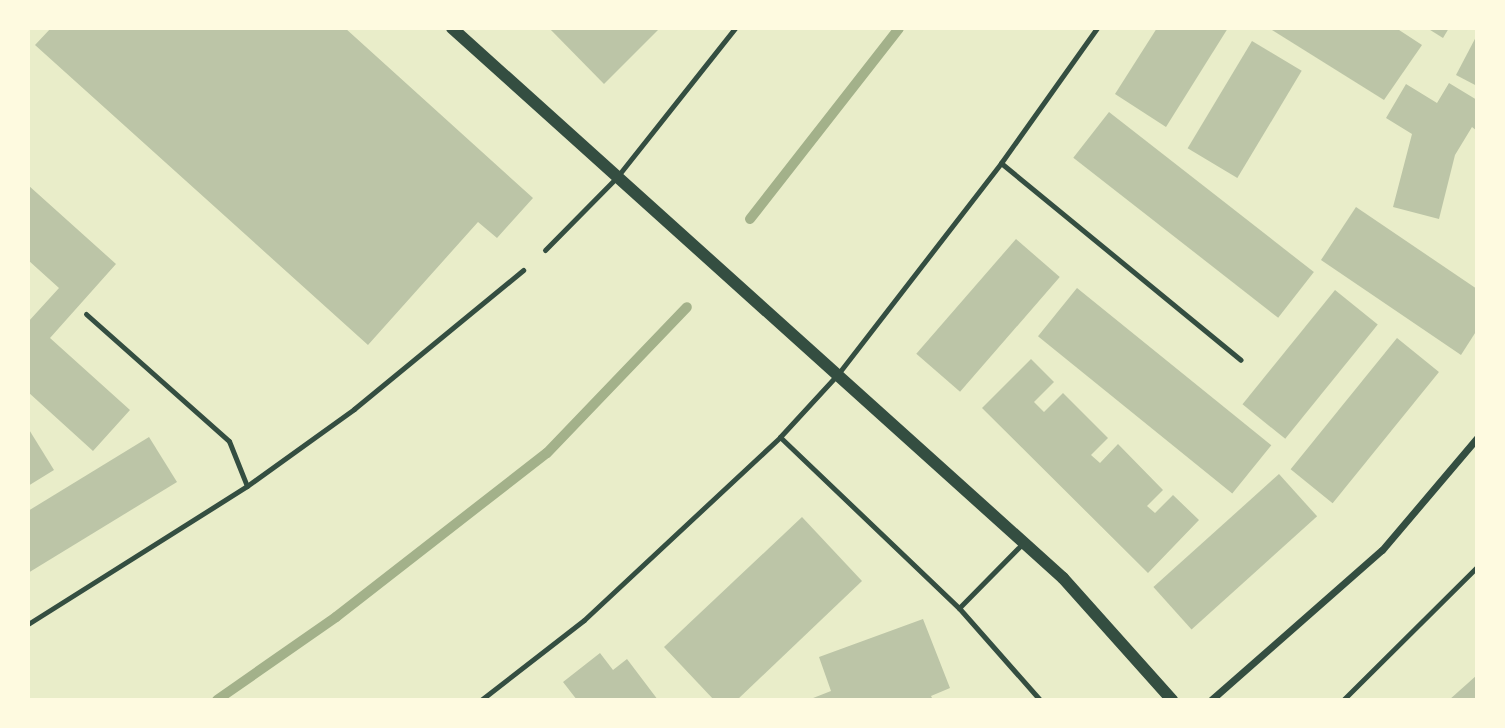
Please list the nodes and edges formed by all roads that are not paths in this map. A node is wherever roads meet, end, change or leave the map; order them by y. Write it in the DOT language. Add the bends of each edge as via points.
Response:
graph roads {
  1 [pos="452,28"];
  2 [pos="735,28"];
  3 [pos="1097,28"];
  4 [pos="1001,163"];
  5 [pos="617,177"];
  6 [pos="545,250"];
  7 [pos="523,270"];
  8 [pos="86,314"];
  9 [pos="1241,360"];
  10 [pos="838,374"];
  11 [pos="780,437"];
  12 [pos="1477,438"];
  13 [pos="247,486"];
  14 [pos="1023,542"];
  15 [pos="1477,567"];
  16 [pos="959,608"];
  17 [pos="28,624"];
  18 [pos="481,700"];
  19 [pos="1040,700"];
  20 [pos="1172,700"];
  21 [pos="1211,700"];
  22 [pos="1343,700"];
  1 -- 5 [label="street"];
  2 -- 5 [label="lane"];
  3 -- 4 [label="lane"];
  4 -- 9 [label="lane"];
  4 -- 10 [label="lane"];
  5 -- 6 [label="lane"];
  5 -- 10 [label="street"];
  7 -- 13 [label="lane" via="354,409"];
  8 -- 13 [label="lane" via="229,442"];
  10 -- 11 [label="lane"];
  10 -- 14 [label="street"];
  11 -- 16 [label="lane"];
  11 -- 18 [label="lane" via="584,620"];
  12 -- 21 [label="street" via="1382,550"];
  13 -- 17 [label="lane"];
  14 -- 16 [label="lane"];
  14 -- 20 [label="street" via="1063,578"];
  15 -- 22 [label="lane"];
  16 -- 19 [label="lane"];
}
